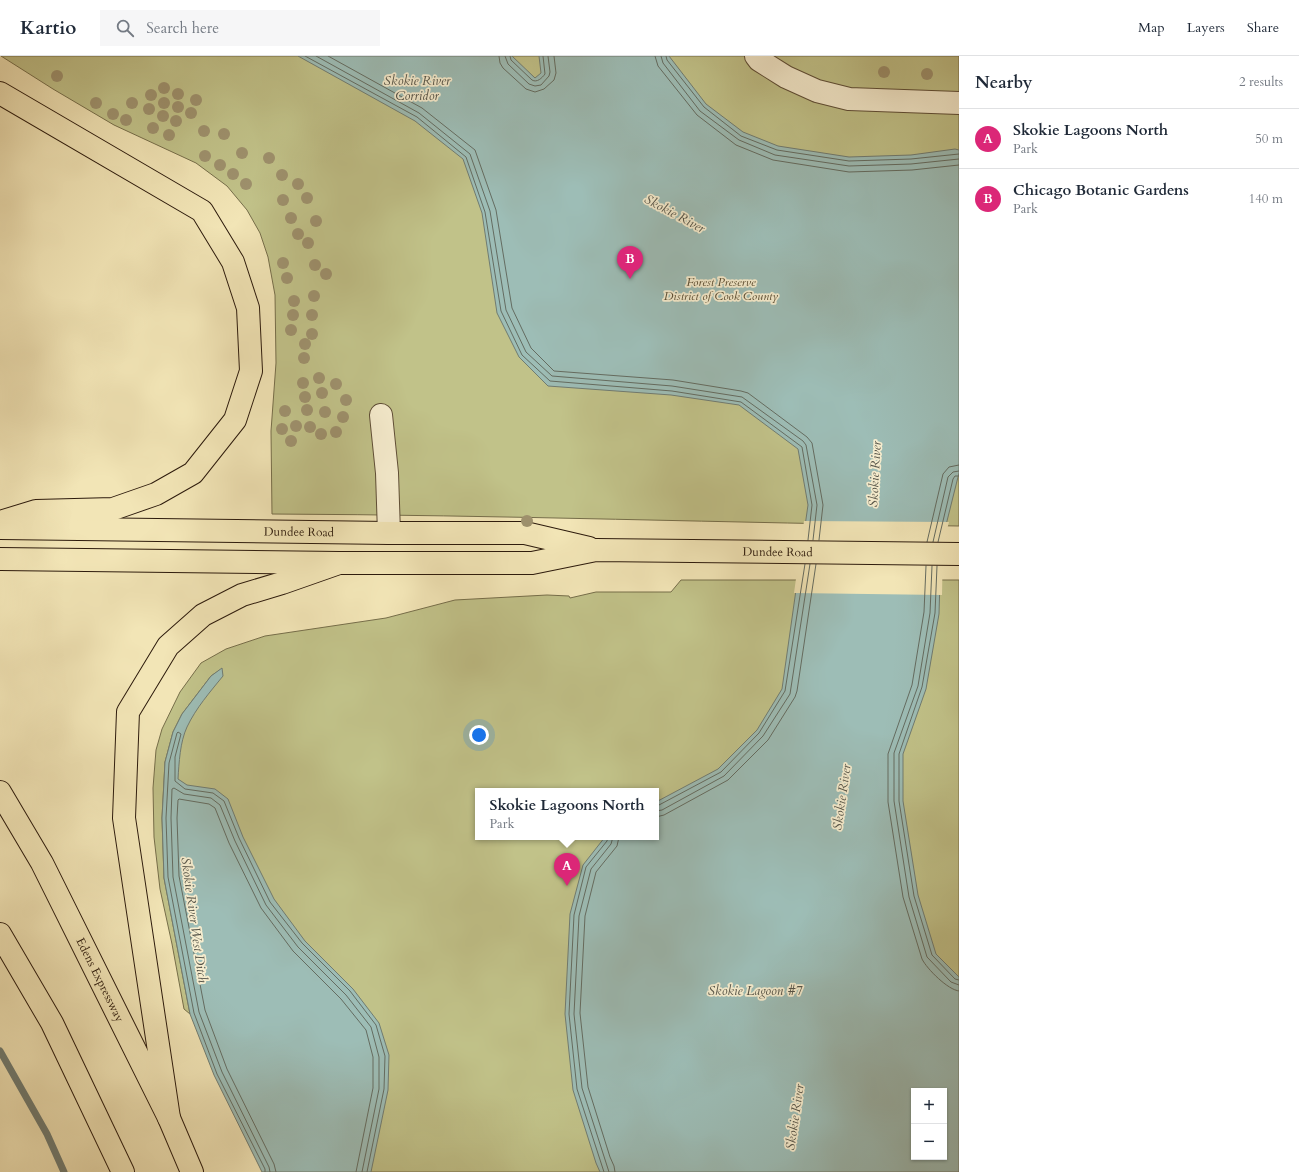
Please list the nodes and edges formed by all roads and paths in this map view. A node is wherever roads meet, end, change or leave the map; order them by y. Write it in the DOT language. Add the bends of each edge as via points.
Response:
graph roads {
  1 [pos="756,56"];
  2 [pos="0,92"];
  3 [pos="959,103"];
  4 [pos="381,415"];
  5 [pos="0,522"];
  6 [pos="0,528"];
  7 [pos="389,534"];
  8 [pos="596,550"];
  9 [pos="959,554"];
  10 [pos="0,559"];
  11 [pos="339,563"];
  12 [pos="0,792"];
  13 [pos="0,934"];
  14 [pos="0,959"];
  15 [pos="52,1023"];
  16 [pos="169,1118"];
  17 [pos="123,1172"];
  18 [pos="192,1172"];
  1 -- 3 [label="lane" via="758,60 786,77 817,91 849,99"];
  2 -- 5 [label="main road" via="202,211 233,262 248,308 251,371 235,420 193,474 156,494 113,509 36,511"];
  4 -- 7 [label="lane" via="387,474"];
  6 -- 7 [label="main road, Dundee Road"];
  7 -- 8 [label="main road, Dundee Road" via="525,533"];
  8 -- 9 [label="main road, Dundee Road"];
  8 -- 11 [label="main road, Dundee Road" via="532,563"];
  10 -- 11 [label="main road, Dundee Road"];
  11 -- 16 [label="main road" via="242,595 203,615 168,646 128,712 124,818"];
  12 -- 16 [label="main road, Edens Expressway" via="42,863"];
  13 -- 15 [label="main road"];
  14 -- 15 [label="main road"];
  15 -- 17 [label="main road"];
  16 -- 18 [label="main road, Edens Expressway"];
}
